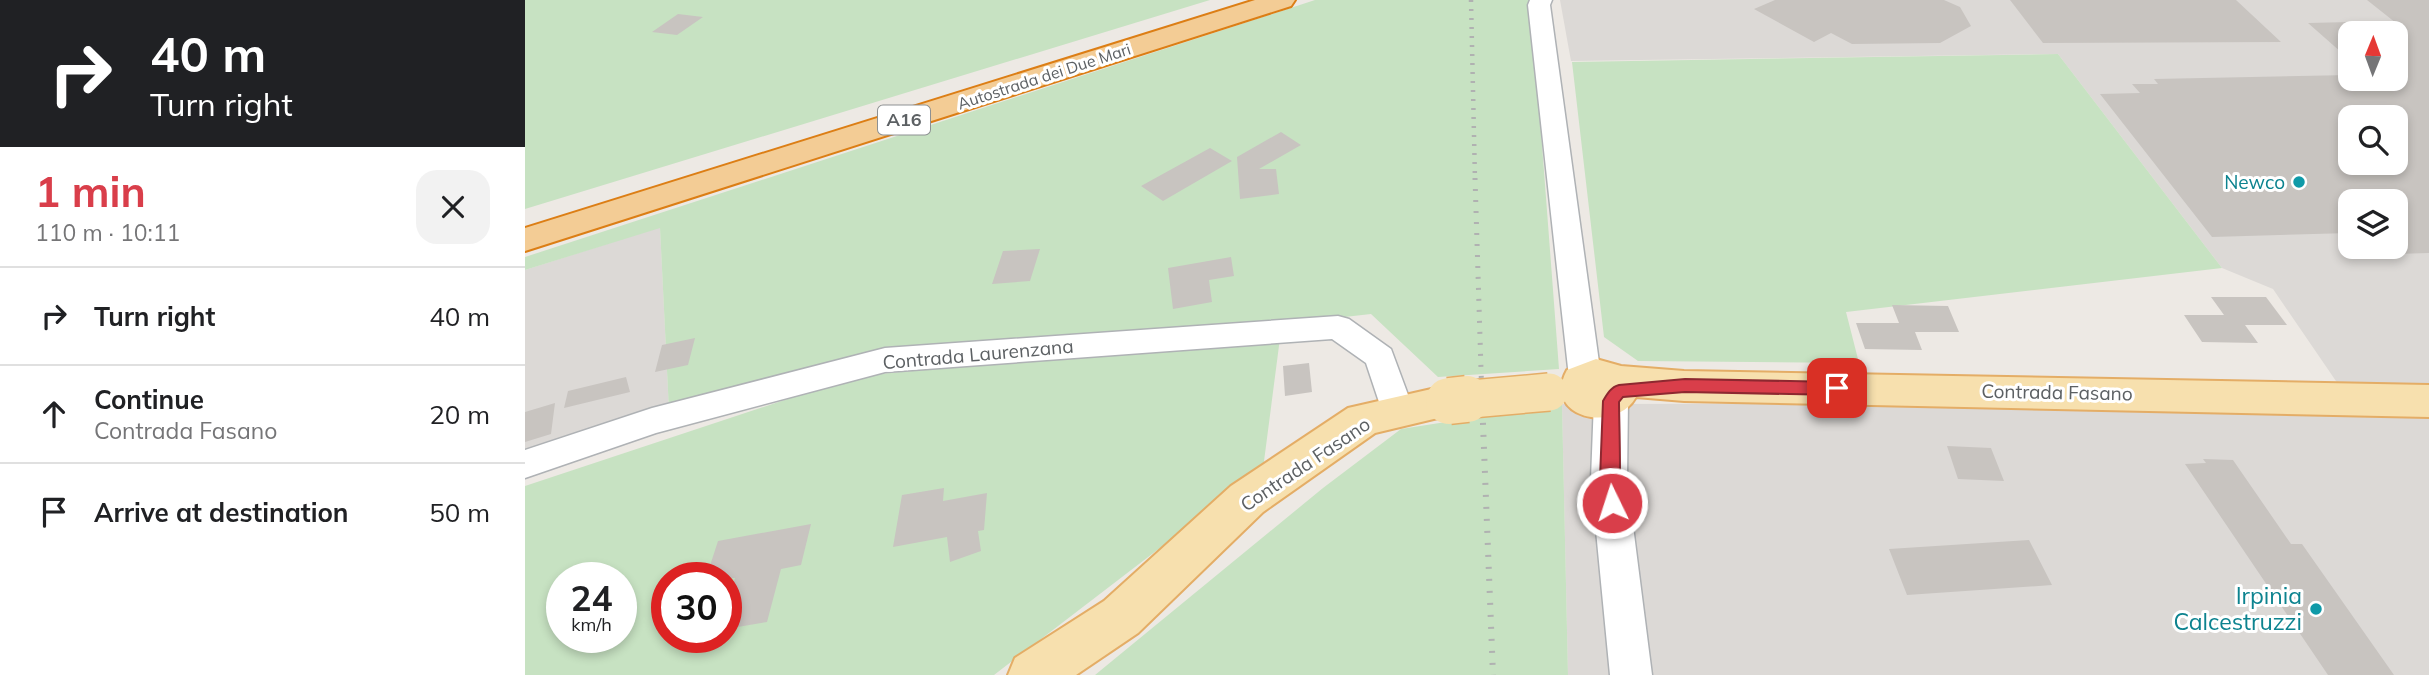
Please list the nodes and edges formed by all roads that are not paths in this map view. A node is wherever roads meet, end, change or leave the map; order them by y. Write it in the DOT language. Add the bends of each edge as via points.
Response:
graph roads {
  1 [pos="1242,0"];
  2 [pos="1282,0"];
  3 [pos="1541,0"];
  4 [pos="525,224"];
  5 [pos="525,240"];
  6 [pos="1592,387"];
  7 [pos="2429,401"];
  8 [pos="1397,411"];
  9 [pos="525,464"];
  10 [pos="1033,675"];
  11 [pos="1631,675"];
  1 -- 4 [label="highway, Autostrada dei Due Mari / A16"];
  2 -- 5 [label="highway, Autostrada dei Due Mari / A16"];
  3 -- 6 [label="street" via="1578,318"];
  6 -- 7 [label="main road, Contrada Fasano"];
  6 -- 8 [label="main road, Contrada Fasano, bridge" via="1449,401"];
  6 -- 11 [label="street" via="1609,479"];
  8 -- 9 [label="street, Contrada Laurenzana" via="1380,357 1338,327 885,360 652,421"];
  8 -- 10 [label="main road, Contrada Fasano" via="1363,419 1247,499 1121,617"];
}
